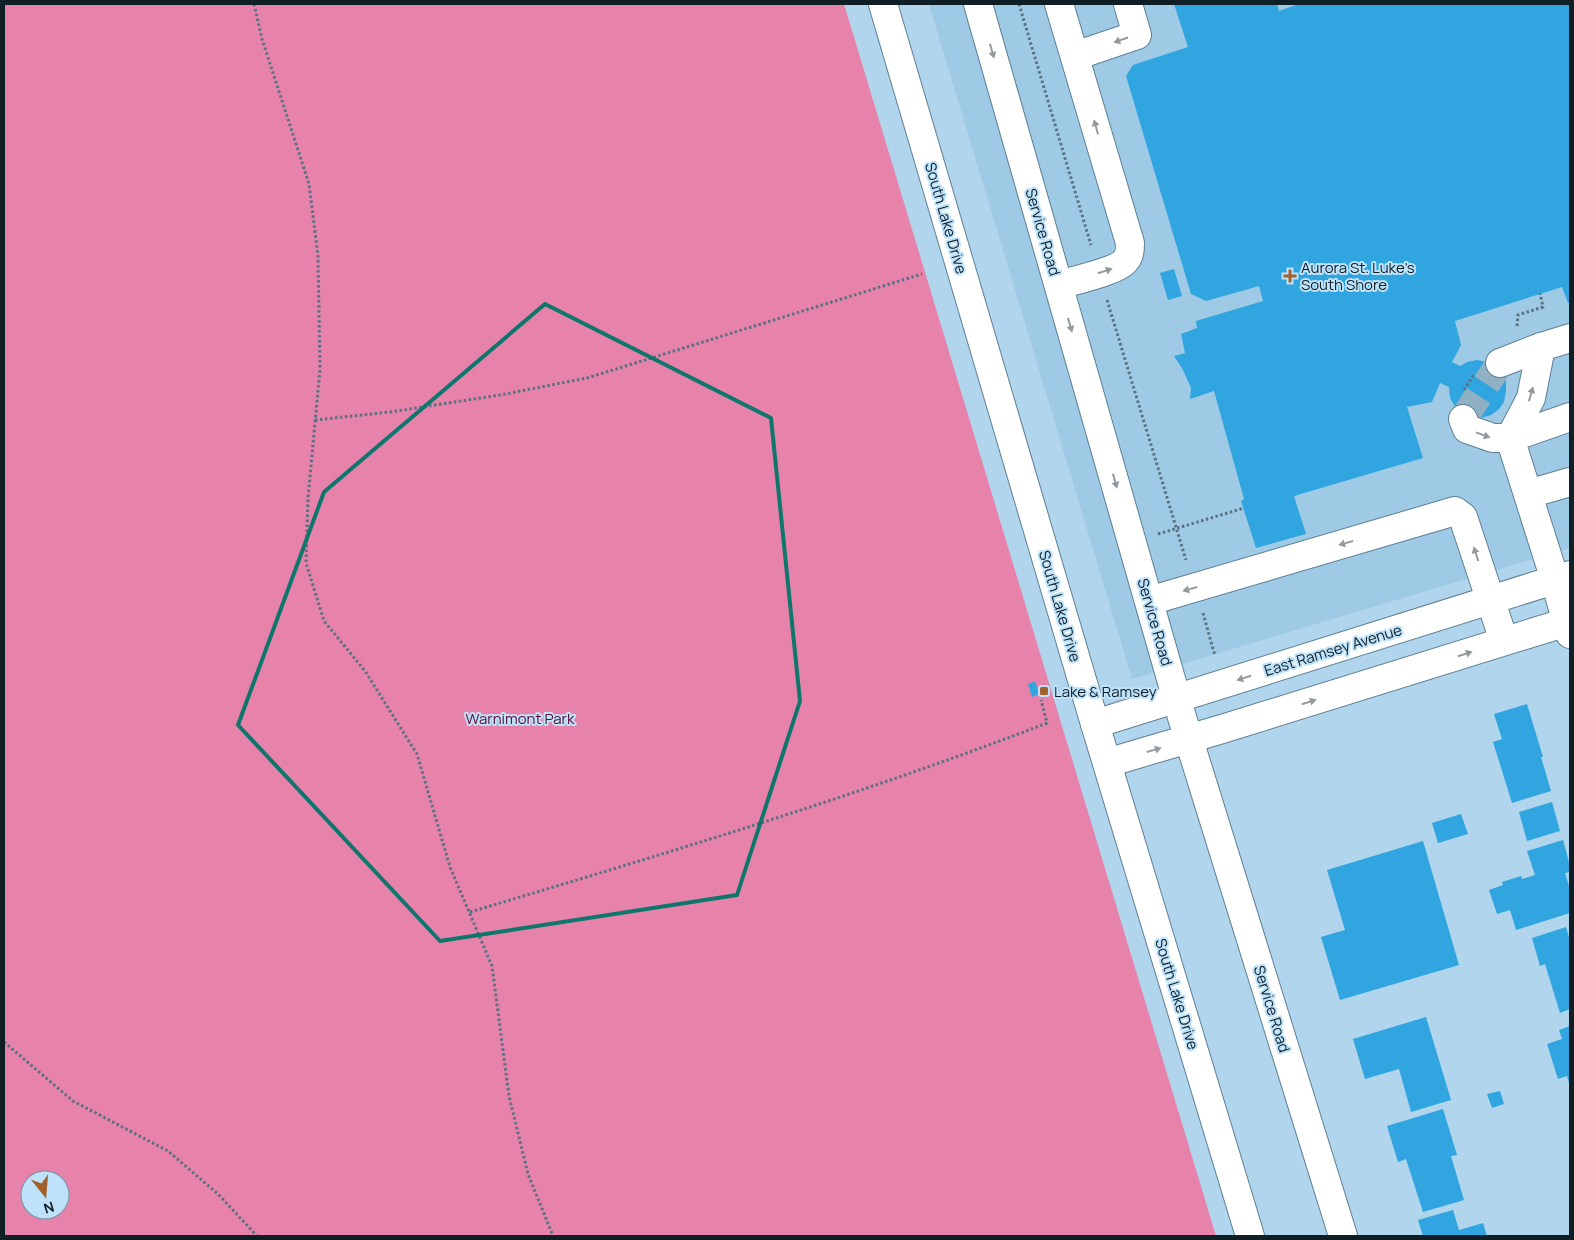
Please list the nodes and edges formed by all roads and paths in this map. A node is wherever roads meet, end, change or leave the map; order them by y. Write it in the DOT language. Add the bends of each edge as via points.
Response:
graph roads {
  1 [pos="254,4"];
  2 [pos="883,4"];
  3 [pos="978,4"];
  4 [pos="1019,4"];
  5 [pos="1059,4"];
  6 [pos="1128,4"];
  7 [pos="1075,56"];
  8 [pos="1092,246"];
  9 [pos="922,274"];
  10 [pos="1058,285"];
  11 [pos="1106,294"];
  12 [pos="1570,338"];
  13 [pos="1541,347"];
  14 [pos="1500,363"];
  15 [pos="1570,417"];
  16 [pos="1463,419"];
  17 [pos="315,420"];
  18 [pos="1510,438"];
  19 [pos="1570,482"];
  20 [pos="1528,494"];
  21 [pos="1244,508"];
  22 [pos="1177,528"];
  23 [pos="1151,536"];
  24 [pos="1563,578"];
  25 [pos="1491,600"];
  26 [pos="1149,601"];
  27 [pos="1201,607"];
  28 [pos="1569,625"];
  29 [pos="1504,641"];
  30 [pos="1216,656"];
  31 [pos="1177,699"];
  32 [pos="1041,700"];
  33 [pos="1095,724"];
  34 [pos="1189,739"];
  35 [pos="1107,763"];
  36 [pos="470,912"];
  37 [pos="4,1042"];
  38 [pos="257,1236"];
  39 [pos="553,1236"];
  40 [pos="1250,1236"];
  41 [pos="1343,1236"];
  1 -- 17 [label="path" via="262,39 309,184 318,256 320,369"];
  2 -- 33 [label="street, South Lake Drive"];
  3 -- 10 [label="street, Service Road, one-way"];
  4 -- 8 [label="path"];
  5 -- 7 [label="street"];
  6 -- 7 [label="street, one-way" via="1137,35"];
  10 -- 7 [label="street, one-way" via="1113,268 1125,262 1130,254 1130,243"];
  9 -- 17 [label="path" via="587,378 390,412"];
  10 -- 26 [label="street, Service Road, one-way"];
  11 -- 22 [label="path"];
  12 -- 13 [label="street"];
  13 -- 14 [label="street"];
  18 -- 13 [label="street, one-way" via="1531,398"];
  15 -- 18 [label="street"];
  16 -- 18 [label="street, one-way" via="1467,429 1492,438"];
  17 -- 36 [label="path" via="306,563 324,621 365,672 417,754 450,867"];
  18 -- 20 [label="street"];
  19 -- 20 [label="street"];
  20 -- 24 [label="street"];
  21 -- 22 [label="path"];
  22 -- 23 [label="path"];
  24 -- 25 [label="street, East Ramsey Avenue"];
  24 -- 28 [label="street"];
  25 -- 26 [label="street, one-way" via="1463,517 1455,511"];
  25 -- 29 [label="street"];
  25 -- 31 [label="street, East Ramsey Avenue, one-way"];
  26 -- 31 [label="street, Service Road"];
  27 -- 30 [label="path"];
  28 -- 29 [label="street"];
  34 -- 29 [label="street, one-way"];
  31 -- 33 [label="street, East Ramsey Avenue"];
  31 -- 34 [label="street, Service Road"];
  32 -- 36 [label="path" via="1047,722 985,747 854,793"];
  33 -- 35 [label="street, South Lake Drive"];
  35 -- 34 [label="street, one-way"];
  34 -- 41 [label="street, Service Road"];
  35 -- 40 [label="street, South Lake Drive"];
  36 -- 39 [label="path" via="492,966 509,1096 528,1174"];
  37 -- 38 [label="path" via="73,1101 168,1151 218,1194"];
}
